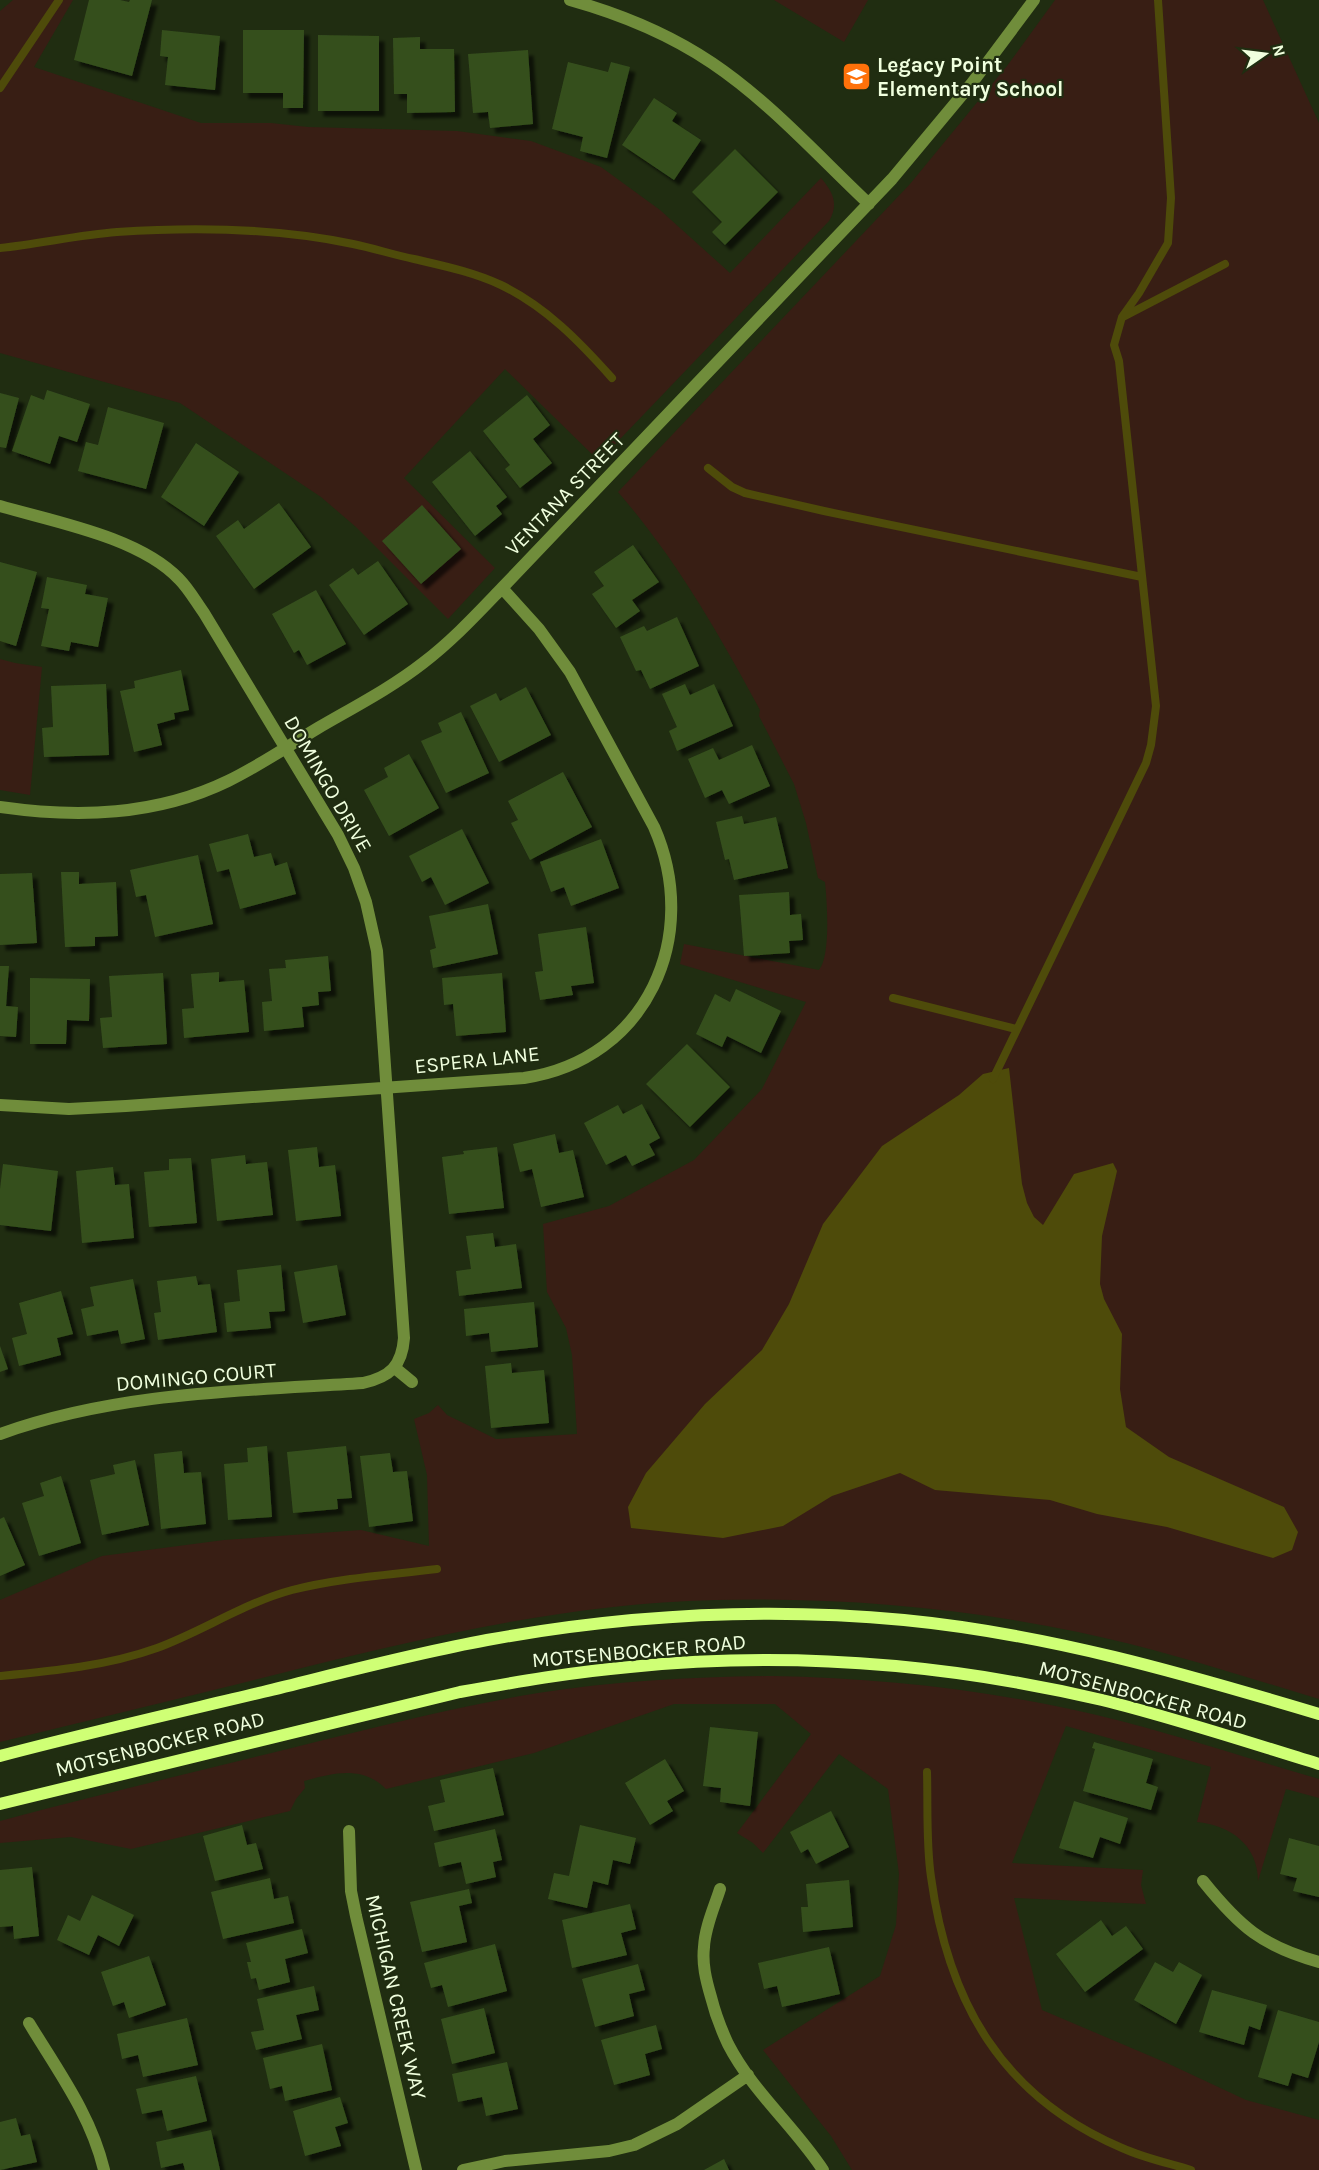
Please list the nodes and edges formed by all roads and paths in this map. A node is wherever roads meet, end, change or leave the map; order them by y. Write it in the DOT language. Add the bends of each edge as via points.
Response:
graph roads {
  1 [pos="570,0"];
  2 [pos="1034,0"];
  3 [pos="869,204"];
  4 [pos="0,506"];
  5 [pos="502,588"];
  6 [pos="285,748"];
  7 [pos="0,807"];
  8 [pos="387,1088"];
  9 [pos="0,1105"];
  10 [pos="395,1368"];
  11 [pos="411,1382"];
  12 [pos="0,1434"];
  13 [pos="1319,1714"];
  14 [pos="0,1756"];
  15 [pos="1319,1764"];
  16 [pos="0,1804"];
  17 [pos="349,1831"];
  18 [pos="1203,1881"];
  19 [pos="720,1889"];
  20 [pos="1319,1962"];
  21 [pos="29,2023"];
  22 [pos="748,2074"];
  23 [pos="104,2170"];
  24 [pos="416,2170"];
  25 [pos="464,2170"];
  26 [pos="823,2170"];
  1 -- 3 [label="street" via="628,20 712,62 762,102"];
  2 -- 3 [label="street, VENTANA STREET" via="945,117"];
  3 -- 5 [label="street, VENTANA STREET"];
  4 -- 6 [label="street, DOMINGO DRIVE" via="116,540 170,571 204,613"];
  5 -- 6 [label="street, VENTANA STREET" via="425,662"];
  5 -- 8 [label="street, ESPERA LANE" via="570,672 654,827 670,880 668,948 649,993 628,1023 605,1045 572,1065 524,1078"];
  6 -- 7 [label="street, VENTANA STREET" via="212,788 151,806 79,814"];
  6 -- 8 [label="street, DOMINGO DRIVE" via="338,835 366,902 377,951"];
  8 -- 9 [label="street, ESPERA LANE" via="94,1108"];
  8 -- 10 [label="street, DOMINGO DRIVE" via="404,1327 402,1356"];
  10 -- 11 [label="street"];
  10 -- 12 [label="street, DOMINGO COURT" via="363,1383 173,1396 116,1404"];
  13 -- 14 [label="main road, MOTSENBOCKER ROAD" via="1153,1665 1031,1638 897,1619 713,1615 584,1625 466,1644"];
  15 -- 16 [label="main road, MOTSENBOCKER ROAD" via="1127,1707 984,1677 862,1663 710,1661 593,1670 459,1692"];
  17 -- 24 [label="street, MICHIGAN CREEK WAY" via="351,1891"];
  18 -- 20 [label="street" via="1256,1936 1288,1953"];
  19 -- 22 [label="street" via="704,1940 704,1966 719,2024"];
  21 -- 23 [label="street" via="86,2117"];
  22 -- 25 [label="street" via="677,2124 634,2145"];
  22 -- 26 [label="street"];
}
